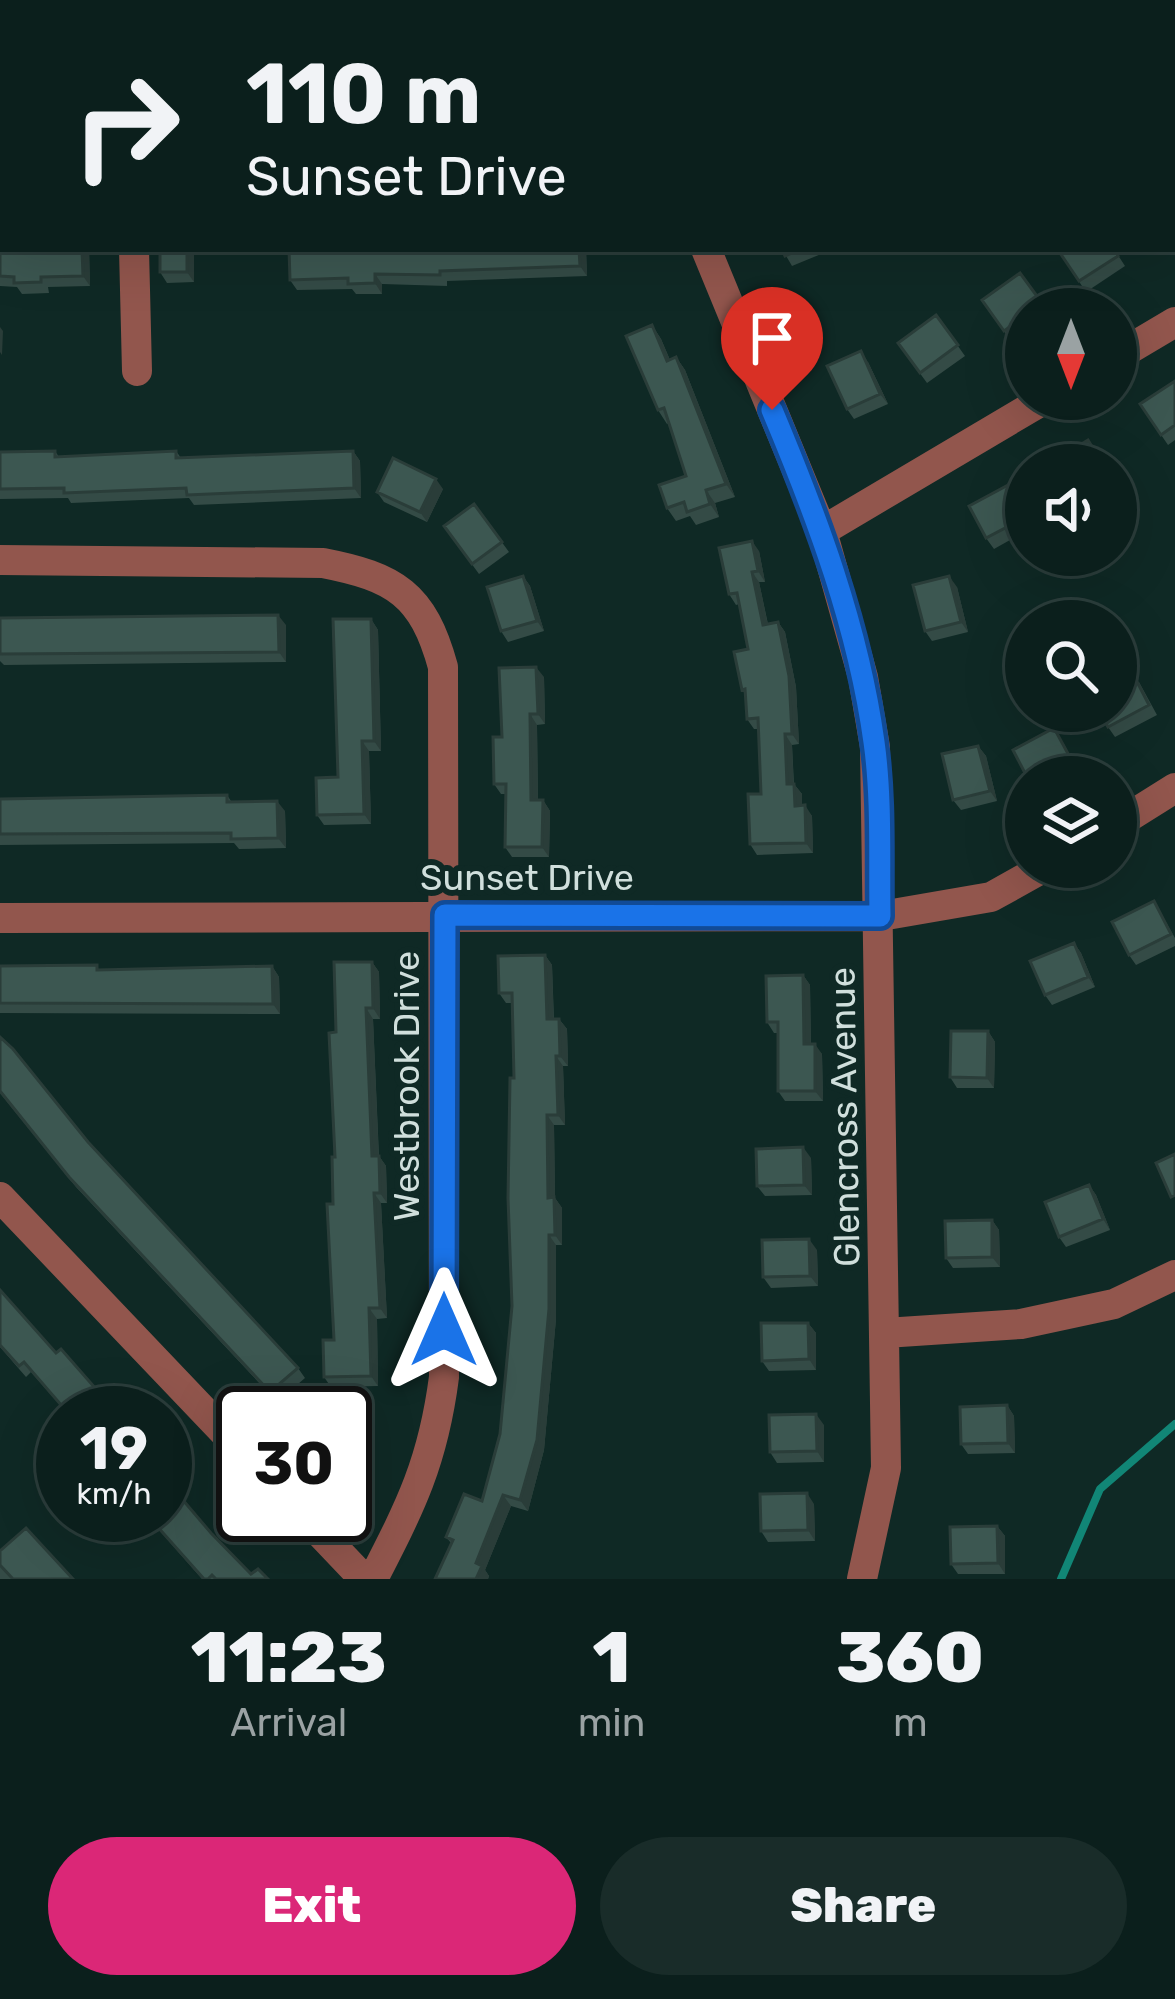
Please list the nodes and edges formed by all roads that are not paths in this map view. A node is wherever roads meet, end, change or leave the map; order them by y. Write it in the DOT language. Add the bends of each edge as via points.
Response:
graph roads {
  1 [pos="134,252"];
  2 [pos="707,252"];
  3 [pos="1175,322"];
  4 [pos="1137,345"];
  5 [pos="136,371"];
  6 [pos="1010,420"];
  7 [pos="822,531"];
  8 [pos="0,560"];
  9 [pos="1175,788"];
  10 [pos="1137,812"];
  11 [pos="1007,888"];
  12 [pos="445,915"];
  13 [pos="880,916"];
  14 [pos="0,918"];
  15 [pos="0,1197"];
  16 [pos="1175,1275"];
  17 [pos="885,1333"];
  18 [pos="216,1424"];
  19 [pos="330,1542"];
  20 [pos="368,1579"];
  21 [pos="862,1579"];
  1 -- 5 [label="street"];
  2 -- 7 [label="street, Glencross Avenue"];
  3 -- 4 [label="street"];
  6 -- 7 [label="street"];
  7 -- 13 [label="street, Glencross Avenue" via="875,746"];
  8 -- 12 [label="street, Westbrook Drive" via="323,563 369,572 402,591 432,626 443,667"];
  9 -- 10 [label="street"];
  11 -- 13 [label="street, Sunset Drive"];
  12 -- 13 [label="street, Sunset Drive"];
  12 -- 14 [label="street, Sunset Drive"];
  12 -- 20 [label="street, Westbrook Drive" via="444,1377 419,1489"];
  13 -- 17 [label="street, Glencross Avenue"];
  15 -- 18 [label="street"];
  16 -- 17 [label="street" via="1114,1304 1021,1324"];
  17 -- 21 [label="street, Glencross Avenue" via="886,1468"];
  19 -- 20 [label="street"];
}
